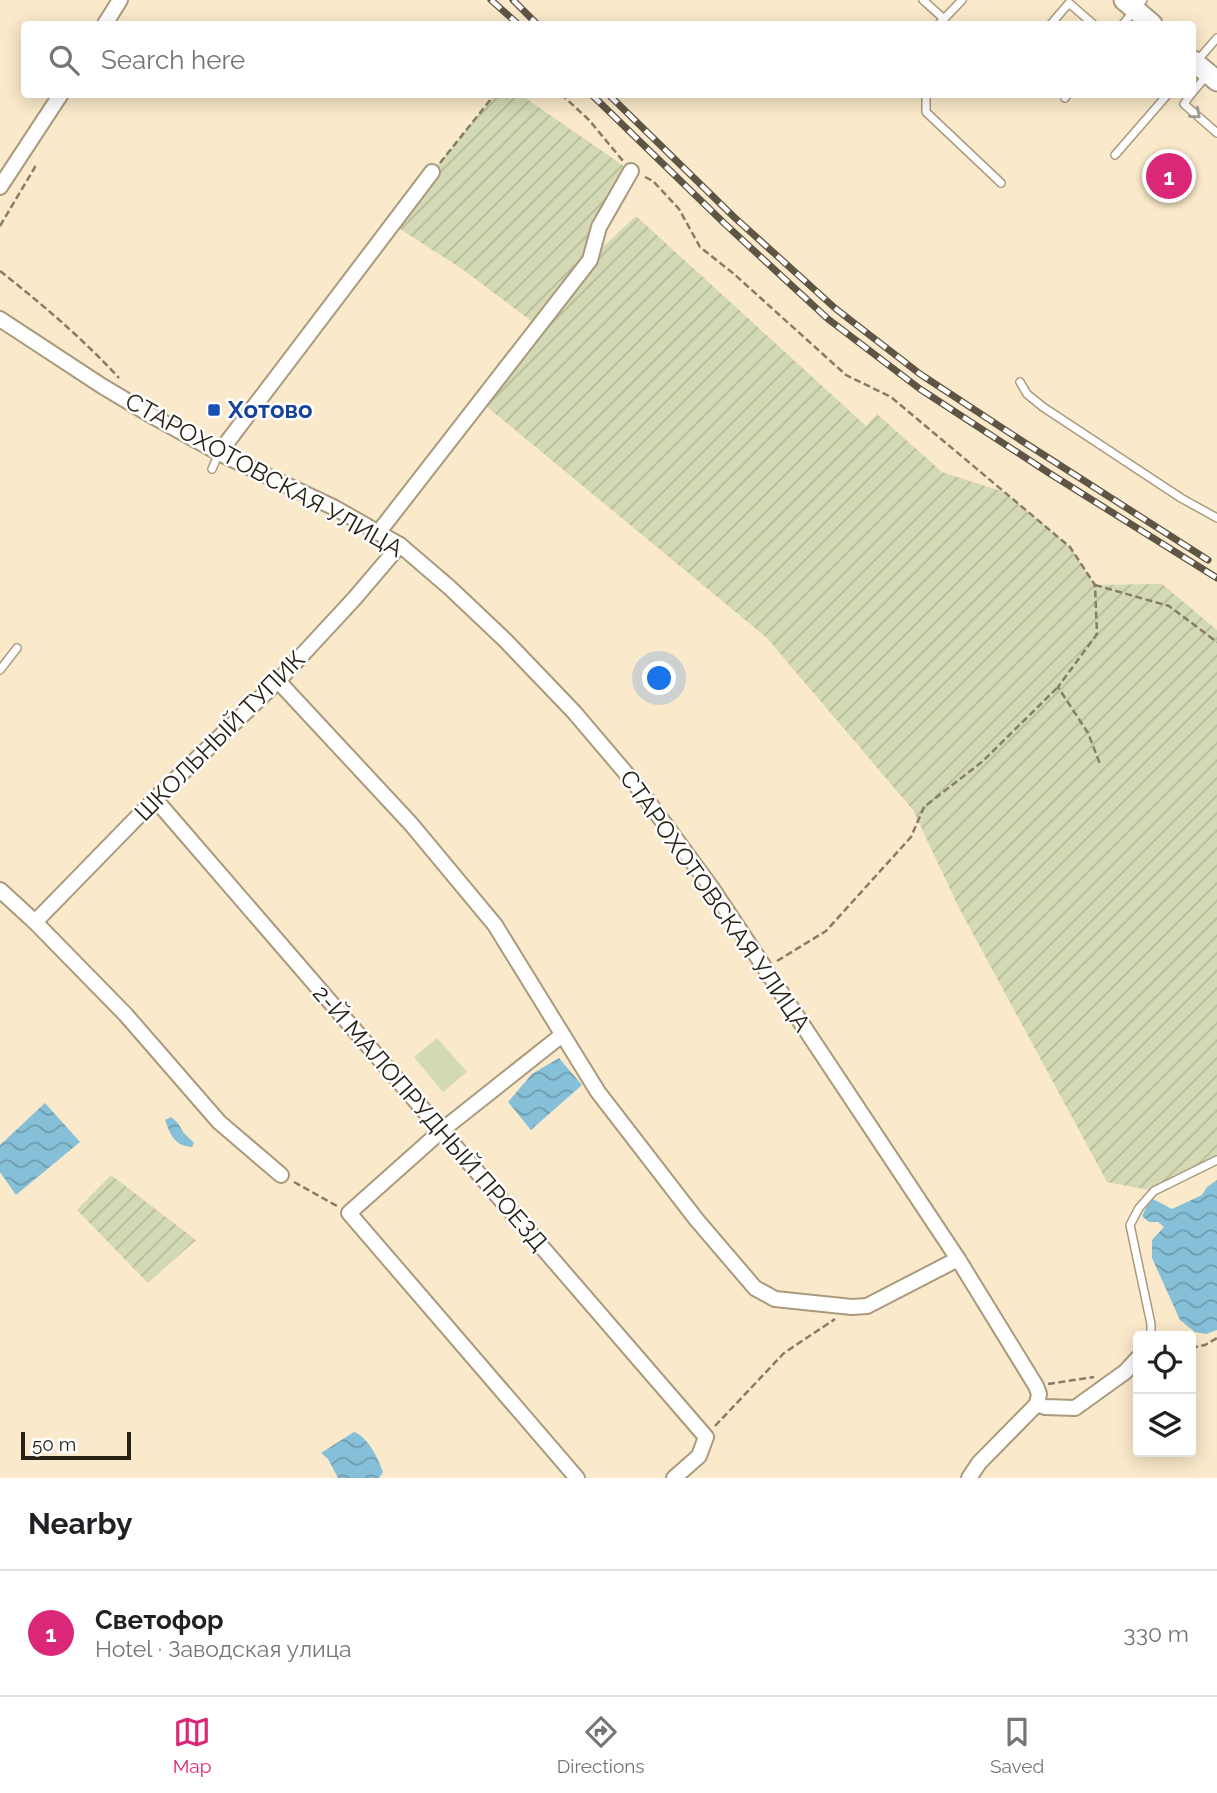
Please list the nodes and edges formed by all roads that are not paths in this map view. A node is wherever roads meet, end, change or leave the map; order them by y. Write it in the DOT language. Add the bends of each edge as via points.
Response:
graph roads {
  1 [pos="120,0"];
  2 [pos="923,0"];
  3 [pos="962,0"];
  4 [pos="1067,2"];
  5 [pos="1131,9"];
  6 [pos="107,21"];
  7 [pos="940,21"];
  8 [pos="942,21"];
  9 [pos="1053,21"];
  10 [pos="1089,21"];
  11 [pos="1148,21"];
  12 [pos="1217,38"];
  13 [pos="1201,69"];
  14 [pos="58,98"];
  15 [pos="926,98"];
  16 [pos="1165,98"];
  17 [pos="1189,98"];
  18 [pos="1217,133"];
  19 [pos="1115,155"];
  20 [pos="631,171"];
  21 [pos="432,172"];
  22 [pos="1002,183"];
  23 [pos="0,187"];
  24 [pos="0,319"];
  25 [pos="1020,382"];
  26 [pos="219,453"];
  27 [pos="212,469"];
  28 [pos="1217,518"];
  29 [pos="378,533"];
  30 [pos="400,545"];
  31 [pos="17,648"];
  32 [pos="0,670"];
  33 [pos="278,681"];
  34 [pos="155,799"];
  35 [pos="0,890"];
  36 [pos="35,922"];
  37 [pos="562,1035"];
  38 [pos="441,1130"];
  39 [pos="1217,1160"];
  40 [pos="281,1175"];
  41 [pos="958,1259"];
  42 [pos="1151,1331"];
  43 [pos="1133,1363"];
  44 [pos="1037,1404"];
  45 [pos="577,1478"];
  46 [pos="674,1478"];
  47 [pos="970,1478"];
  1 -- 6 [label="street"];
  2 -- 7 [label="lane"];
  3 -- 8 [label="lane"];
  4 -- 9 [label="lane"];
  4 -- 10 [label="lane"];
  5 -- 11 [label="main road"];
  12 -- 13 [label="lane"];
  14 -- 23 [label="street"];
  15 -- 22 [label="lane" via="926,112"];
  16 -- 19 [label="lane"];
  17 -- 18 [label="lane, one-way" via="1184,104"];
  20 -- 29 [label="street" via="599,227 590,260"];
  21 -- 26 [label="street"];
  24 -- 26 [label="street, СТАРОХОТОВСКАЯ УЛИЦА" via="102,386"];
  25 -- 28 [label="lane" via="1043,407"];
  26 -- 27 [label="lane"];
  26 -- 29 [label="street, СТАРОХОТОВСКАЯ УЛИЦА"];
  29 -- 30 [label="street, СТАРОХОТОВСКАЯ УЛИЦА"];
  30 -- 33 [label="street, ШКОЛЬНЫЙ ТУПИК"];
  30 -- 41 [label="street, СТАРОХОТОВСКАЯ УЛИЦА" via="505,640 636,785 711,887"];
  31 -- 32 [label="lane"];
  33 -- 34 [label="street, ШКОЛЬНЫЙ ТУПИК"];
  33 -- 37 [label="street" via="411,824 495,925"];
  34 -- 36 [label="street, ШКОЛЬНЫЙ ТУПИК"];
  34 -- 38 [label="street, 2-Й МАЛОПРУДНЫЙ ПРОЕЗД"];
  35 -- 36 [label="street"];
  36 -- 40 [label="street" via="126,1015 219,1122"];
  37 -- 38 [label="street"];
  37 -- 41 [label="street" via="598,1092 755,1289 775,1299 867,1306"];
  38 -- 45 [label="street" via="349,1213"];
  38 -- 46 [label="street, 2-Й МАЛОПРУДНЫЙ ПРОЕЗД" via="706,1437 699,1456"];
  39 -- 42 [label="lane" via="1154,1191 1130,1225"];
  41 -- 44 [label="street, СТАРОХОТОВСКАЯ УЛИЦА" via="1036,1386"];
  43 -- 44 [label="street" via="1075,1408"];
  44 -- 47 [label="street"];
}
